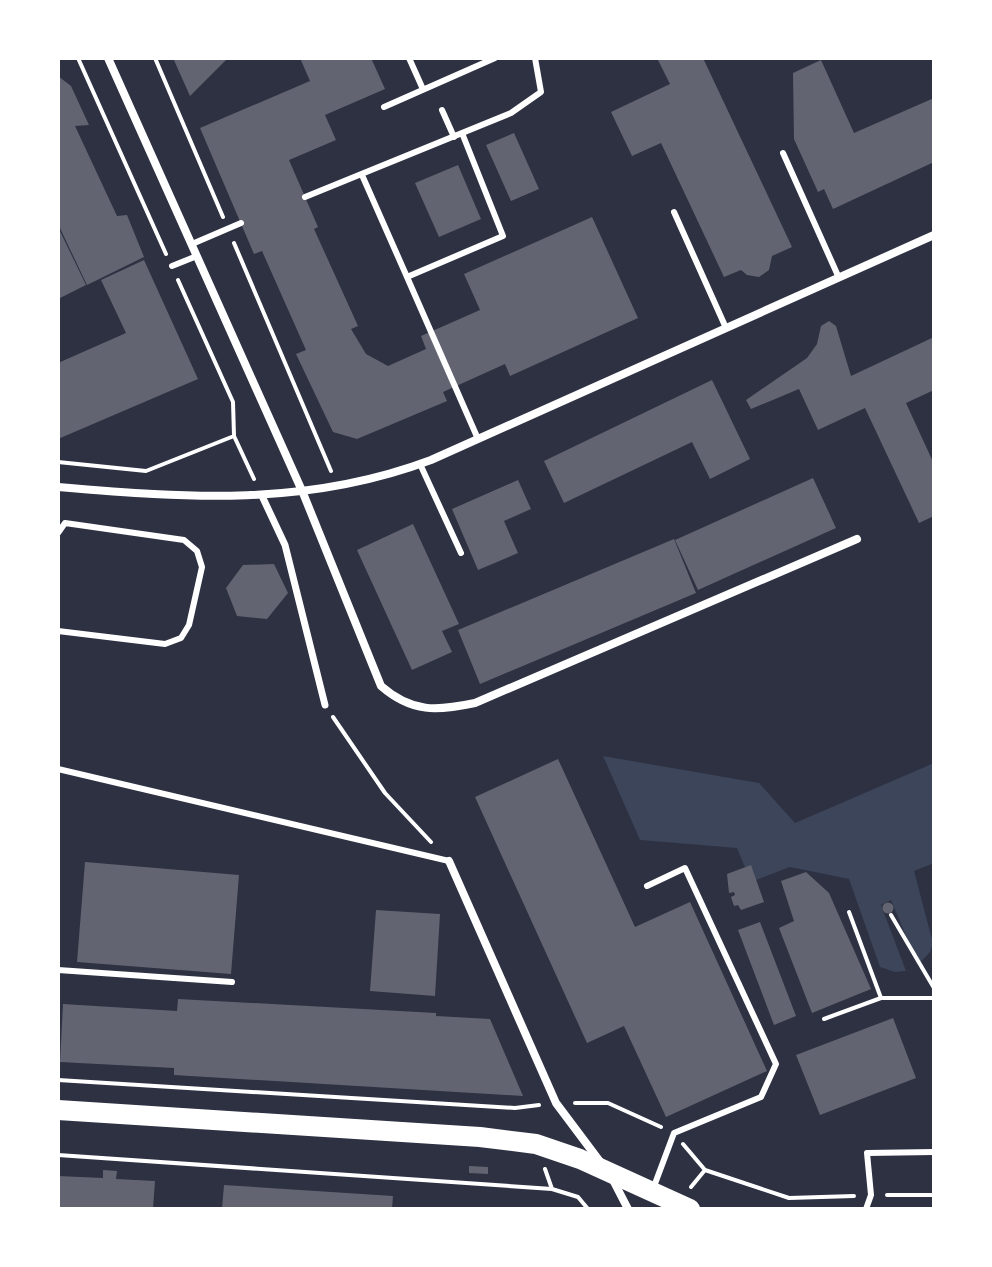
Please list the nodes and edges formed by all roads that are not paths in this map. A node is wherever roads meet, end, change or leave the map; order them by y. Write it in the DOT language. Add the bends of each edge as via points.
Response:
graph roads {
  1 [pos="108,58"];
  2 [pos="409,58"];
  3 [pos="495,58"];
  4 [pos="535,58"];
  5 [pos="422,87"];
  6 [pos="384,107"];
  7 [pos="442,110"];
  8 [pos="462,133"];
  9 [pos="454,137"];
  10 [pos="783,153"];
  11 [pos="362,175"];
  12 [pos="305,197"];
  13 [pos="674,212"];
  14 [pos="241,223"];
  15 [pos="934,235"];
  16 [pos="192,244"];
  17 [pos="197,256"];
  18 [pos="172,266"];
  19 [pos="407,277"];
  20 [pos="839,278"];
  21 [pos="726,328"];
  22 [pos="478,439"];
  23 [pos="420,464"];
  24 [pos="58,487"];
  25 [pos="303,493"];
  26 [pos="262,496"];
  27 [pos="58,533"];
  28 [pos="857,539"];
  29 [pos="461,553"];
  30 [pos="58,631"];
  31 [pos="325,705"];
  32 [pos="58,769"];
  33 [pos="449,861"];
  34 [pos="647,886"];
  35 [pos="58,970"];
  36 [pos="232,982"];
  37 [pos="58,1110"];
  38 [pos="934,1152"];
  39 [pos="610,1174"];
  40 [pos="652,1192"];
  41 [pos="628,1209"];
  42 [pos="690,1209"];
  43 [pos="866,1209"];
  1 -- 16 [label="street"];
  2 -- 5 [label="lane"];
  3 -- 5 [label="lane"];
  4 -- 8 [label="lane" via="541,92 511,113"];
  5 -- 6 [label="lane"];
  7 -- 9 [label="lane"];
  8 -- 9 [label="lane"];
  8 -- 19 [label="lane" via="503,236"];
  9 -- 11 [label="lane"];
  10 -- 20 [label="lane"];
  11 -- 12 [label="lane"];
  11 -- 19 [label="lane"];
  13 -- 21 [label="lane"];
  14 -- 16 [label="lane"];
  15 -- 20 [label="street"];
  16 -- 17 [label="street"];
  17 -- 18 [label="lane"];
  17 -- 25 [label="street"];
  19 -- 22 [label="lane"];
  20 -- 21 [label="street"];
  21 -- 22 [label="street"];
  22 -- 23 [label="street"];
  23 -- 25 [label="street"];
  23 -- 29 [label="lane"];
  24 -- 26 [label="street" via="171,496"];
  25 -- 26 [label="street"];
  25 -- 28 [label="street" via="381,686 397,700 437,711 475,703"];
  26 -- 31 [label="street" via="285,545"];
  27 -- 30 [label="lane" via="65,523 184,540 197,551 202,567 181,638 165,644"];
  32 -- 33 [label="lane"];
  33 -- 39 [label="street" via="556,1103"];
  34 -- 40 [label="lane" via="685,868 776,1064 761,1097 674,1133"];
  35 -- 36 [label="lane"];
  37 -- 39 [label="main road" via="480,1137 536,1144"];
  38 -- 43 [label="lane" via="867,1153 871,1195"];
  39 -- 40 [label="main road"];
  39 -- 41 [label="street"];
  40 -- 42 [label="main road"];
}
